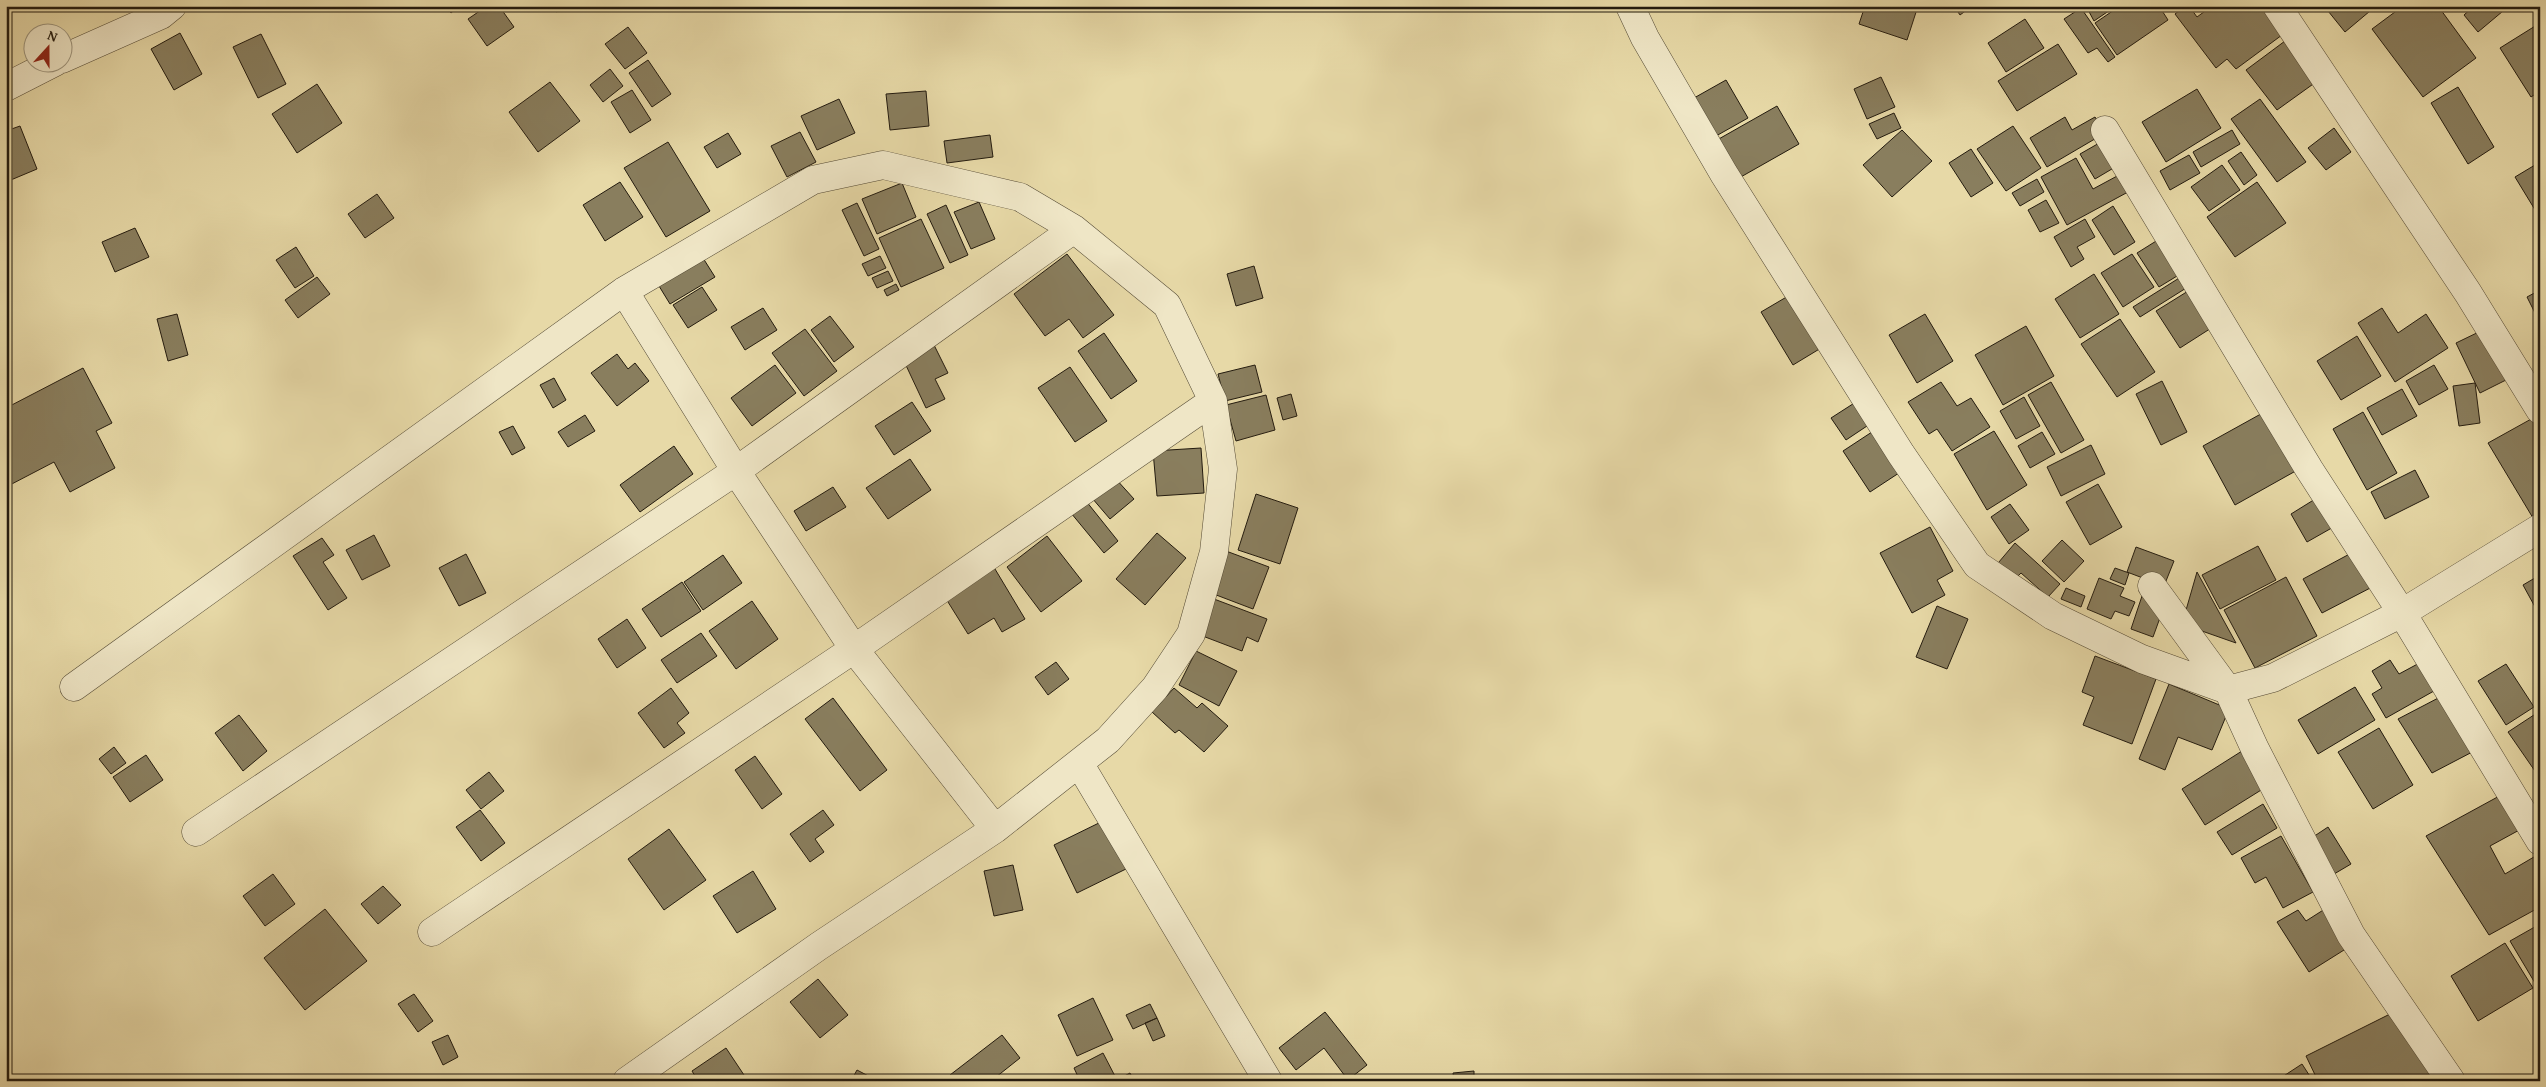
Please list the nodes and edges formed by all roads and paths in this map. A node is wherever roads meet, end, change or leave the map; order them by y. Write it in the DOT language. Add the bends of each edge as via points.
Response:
graph roads {
  1 [pos="172,6"];
  2 [pos="1630,6"];
  3 [pos="2277,6"];
  4 [pos="72,55"];
  5 [pos="35,72"];
  6 [pos="6,87"];
  7 [pos="2104,130"];
  8 [pos="1074,229"];
  9 [pos="624,291"];
  10 [pos="1213,401"];
  11 [pos="2540,410"];
  12 [pos="736,471"];
  13 [pos="2540,528"];
  14 [pos="2152,586"];
  15 [pos="2402,614"];
  16 [pos="854,649"];
  17 [pos="74,687"];
  18 [pos="2228,690"];
  19 [pos="1080,763"];
  20 [pos="995,829"];
  21 [pos="196,832"];
  22 [pos="2540,841"];
  23 [pos="432,932"];
  24 [pos="627,1081"];
  25 [pos="1268,1081"];
  26 [pos="2451,1081"];
  1 -- 4 [label="street" via="161,15"];
  2 -- 18 [label="street" via="1645,38 1724,174 1900,454 1977,566 2053,616 2142,659"];
  3 -- 11 [label="street" via="2468,293"];
  5 -- 6 [label="street"];
  7 -- 15 [label="street" via="2309,469"];
  8 -- 9 [label="street" via="1020,196 883,166 812,180"];
  8 -- 10 [label="street" via="1167,305"];
  8 -- 12 [label="street"];
  9 -- 12 [label="street"];
  9 -- 17 [label="street"];
  10 -- 16 [label="street"];
  10 -- 19 [label="street" via="1223,469 1214,552 1191,634 1155,688 1108,740"];
  12 -- 16 [label="street"];
  12 -- 21 [label="street"];
  13 -- 15 [label="street"];
  14 -- 18 [label="street"];
  15 -- 18 [label="street" via="2273,678"];
  15 -- 22 [label="street"];
  16 -- 20 [label="street"];
  16 -- 23 [label="street"];
  18 -- 26 [label="street" via="2351,935"];
  19 -- 20 [label="street"];
  19 -- 25 [label="street"];
  20 -- 24 [label="street" via="819,946"];
}
